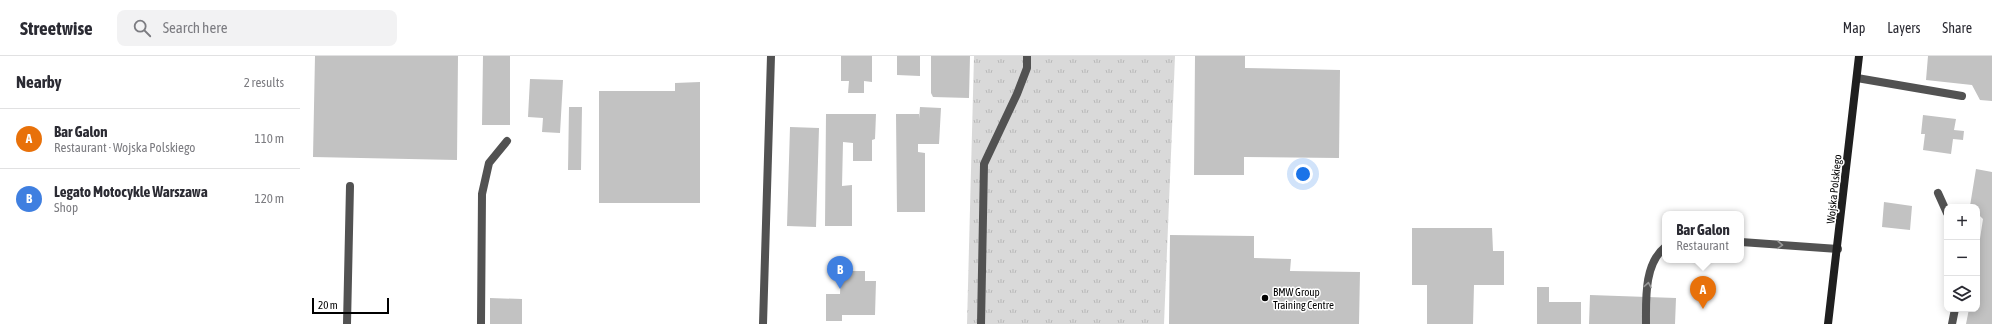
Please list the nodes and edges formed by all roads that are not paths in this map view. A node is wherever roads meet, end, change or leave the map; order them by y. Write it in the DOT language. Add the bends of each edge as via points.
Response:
graph roads {
  1 [pos="771,56"];
  2 [pos="1027,56"];
  3 [pos="1859,56"];
  4 [pos="1857,78"];
  5 [pos="1962,96"];
  6 [pos="507,141"];
  7 [pos="350,186"];
  8 [pos="1938,193"];
  9 [pos="1944,206"];
  10 [pos="1744,242"];
  11 [pos="1838,249"];
  12 [pos="1662,250"];
  13 [pos="1954,312"];
  14 [pos="347,324"];
  15 [pos="481,324"];
  16 [pos="763,324"];
  17 [pos="981,324"];
  18 [pos="1646,324"];
  19 [pos="1828,324"];
  20 [pos="1952,324"];
  1 -- 16 [label="lane"];
  2 -- 17 [label="lane" via="1027,68 1017,94 984,164"];
  3 -- 4 [label="street, Wojska Polskiego"];
  4 -- 5 [label="lane"];
  4 -- 11 [label="street, Wojska Polskiego"];
  6 -- 15 [label="lane" via="489,163 482,194"];
  7 -- 14 [label="lane"];
  8 -- 9 [label="lane"];
  10 -- 11 [label="lane, one-way"];
  11 -- 19 [label="street, Wojska Polskiego"];
  18 -- 12 [label="lane, one-way" via="1647,291 1653,260"];
  13 -- 20 [label="lane"];
}
